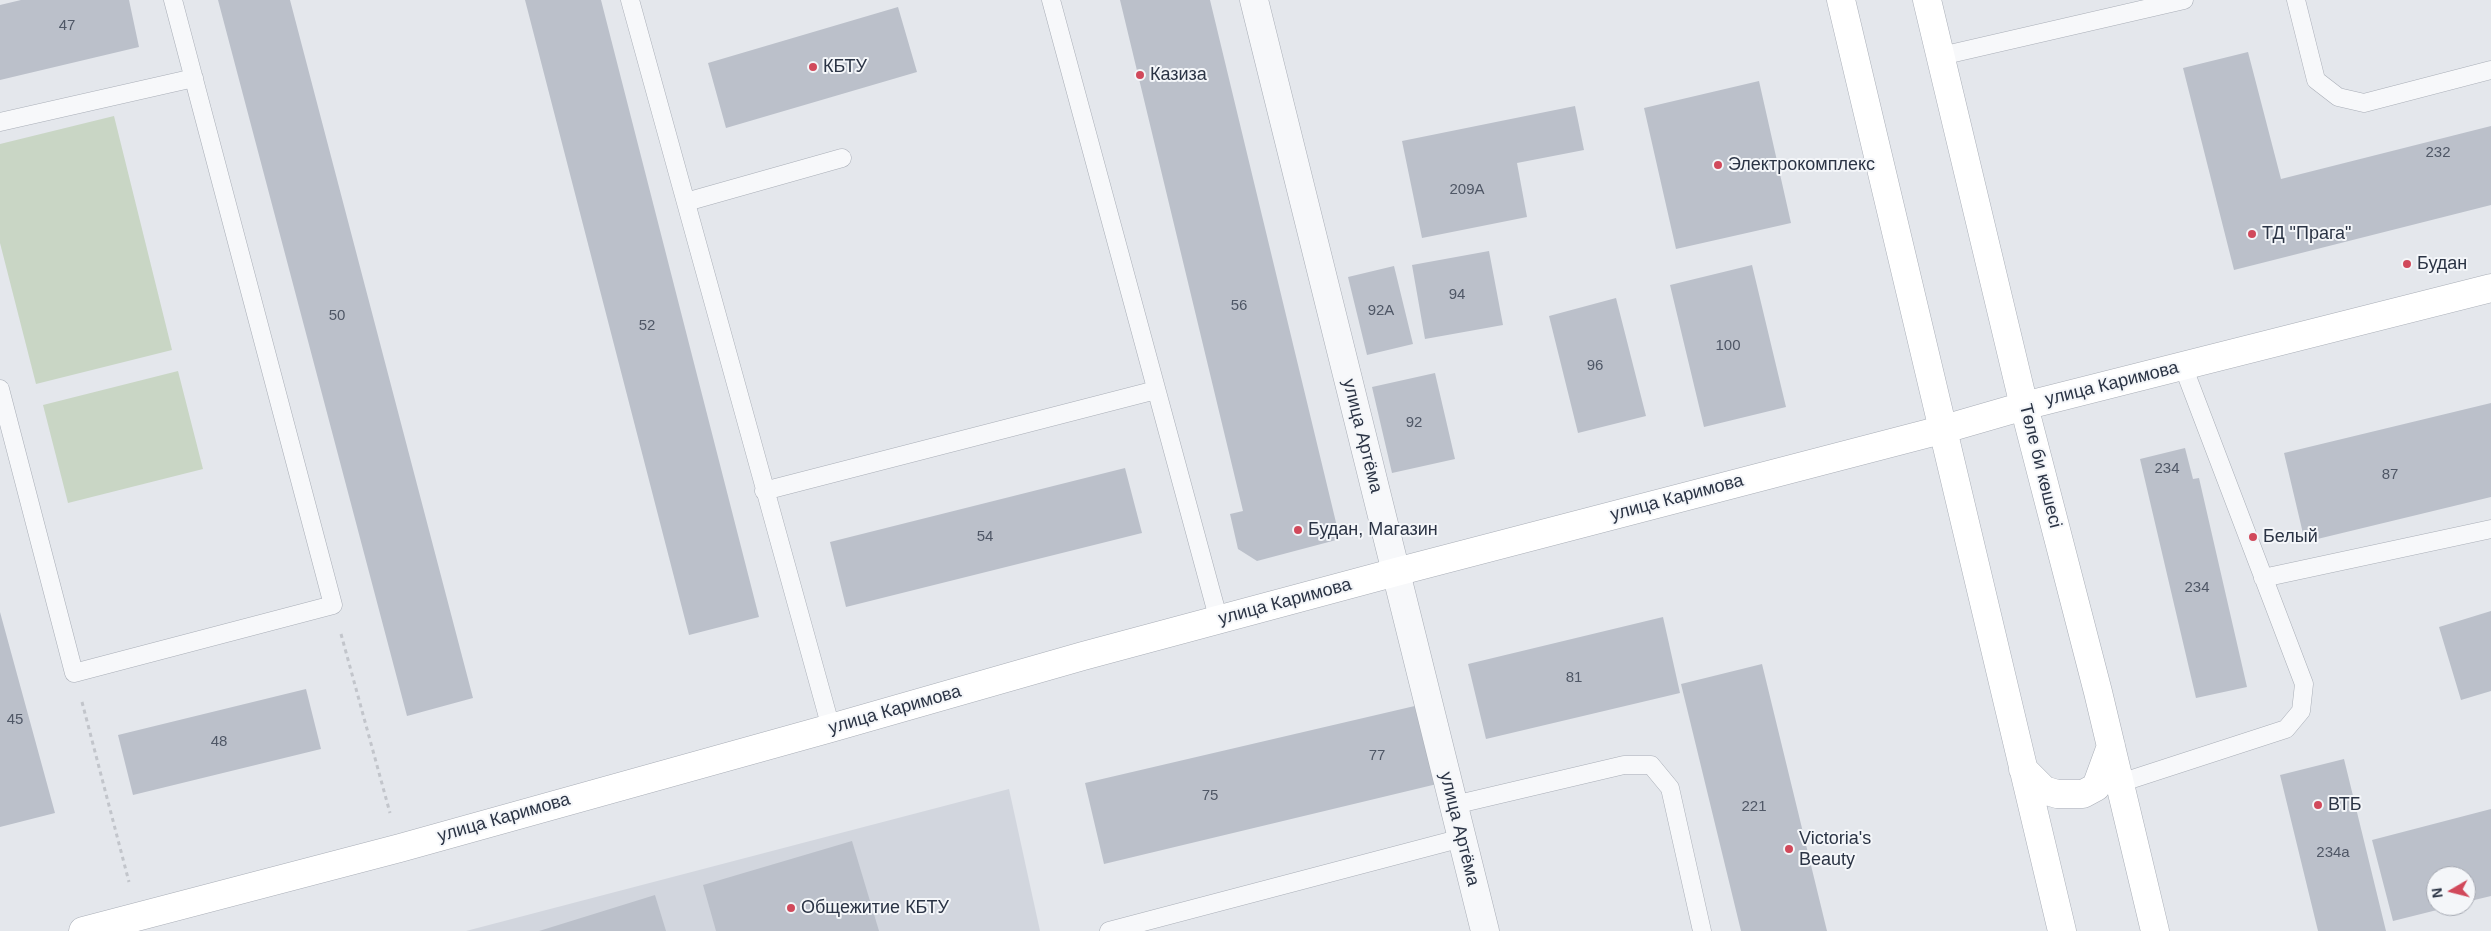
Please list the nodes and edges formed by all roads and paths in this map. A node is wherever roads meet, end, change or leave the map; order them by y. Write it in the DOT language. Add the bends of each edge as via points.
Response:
graph roads {
  1 [pos="173,0"];
  2 [pos="630,0"];
  3 [pos="1051,0"];
  4 [pos="1254,0"];
  5 [pos="1841,0"];
  6 [pos="1927,0"];
  7 [pos="2184,0"];
  8 [pos="2296,0"];
  9 [pos="1940,56"];
  10 [pos="2491,70"];
  11 [pos="194,78"];
  12 [pos="0,122"];
  13 [pos="842,158"];
  14 [pos="686,202"];
  15 [pos="2491,288"];
  16 [pos="2183,366"];
  17 [pos="0,389"];
  18 [pos="1156,390"];
  19 [pos="2024,406"];
  20 [pos="1941,430"];
  21 [pos="764,491"];
  22 [pos="2491,529"];
  23 [pos="1396,572"];
  24 [pos="2263,578"];
  25 [pos="333,605"];
  26 [pos="1219,621"];
  27 [pos="74,673"];
  28 [pos="831,728"];
  29 [pos="2111,746"];
  30 [pos="2023,769"];
  31 [pos="2120,783"];
  32 [pos="1454,805"];
  33 [pos="1462,838"];
  34 [pos="400,848"];
  35 [pos="138,916"];
  36 [pos="83,931"];
  37 [pos="1109,931"];
  38 [pos="1485,931"];
  39 [pos="1702,931"];
  40 [pos="2062,931"];
  41 [pos="2155,931"];
  1 -- 11 [label="lane"];
  2 -- 14 [label="lane"];
  3 -- 18 [label="lane"];
  4 -- 23 [label="street, улица Артёма"];
  5 -- 20 [label="street"];
  6 -- 9 [label="street, Төле би көшесі"];
  7 -- 9 [label="lane"];
  8 -- 10 [label="lane" via="2316,80 2338,97 2364,103"];
  9 -- 19 [label="street, Төле би көшесі"];
  11 -- 12 [label="lane"];
  11 -- 25 [label="lane"];
  13 -- 14 [label="lane"];
  14 -- 21 [label="lane"];
  15 -- 16 [label="street, улица Каримова"];
  16 -- 19 [label="street, улица Каримова"];
  16 -- 24 [label="lane"];
  17 -- 27 [label="lane"];
  18 -- 21 [label="lane"];
  18 -- 26 [label="lane"];
  19 -- 20 [label="street, улица Каримова"];
  19 -- 29 [label="street, Төле би көшесі"];
  20 -- 23 [label="street, улица Каримова"];
  20 -- 30 [label="street"];
  21 -- 28 [label="lane"];
  22 -- 24 [label="lane"];
  23 -- 26 [label="street, улица Каримова"];
  23 -- 32 [label="street, улица Артёма"];
  24 -- 31 [label="lane" via="2304,684 2301,711 2286,729"];
  25 -- 27 [label="lane"];
  25 -- 34 [label="path"];
  26 -- 28 [label="street, улица Каримова"];
  27 -- 35 [label="path"];
  28 -- 34 [label="street, улица Каримова"];
  29 -- 30 [label="street" via="2096,787 2083,794 2057,794 2044,790"];
  29 -- 31 [label="street, Төле би көшесі"];
  30 -- 40 [label="street"];
  31 -- 41 [label="street, Төле би көшесі"];
  32 -- 33 [label="street, улица Артёма"];
  32 -- 39 [label="lane" via="1624,765 1652,765 1670,788"];
  33 -- 37 [label="lane"];
  33 -- 38 [label="street, улица Артёма"];
  34 -- 35 [label="street, улица Каримова"];
  35 -- 36 [label="street, улица Каримова"];
}
